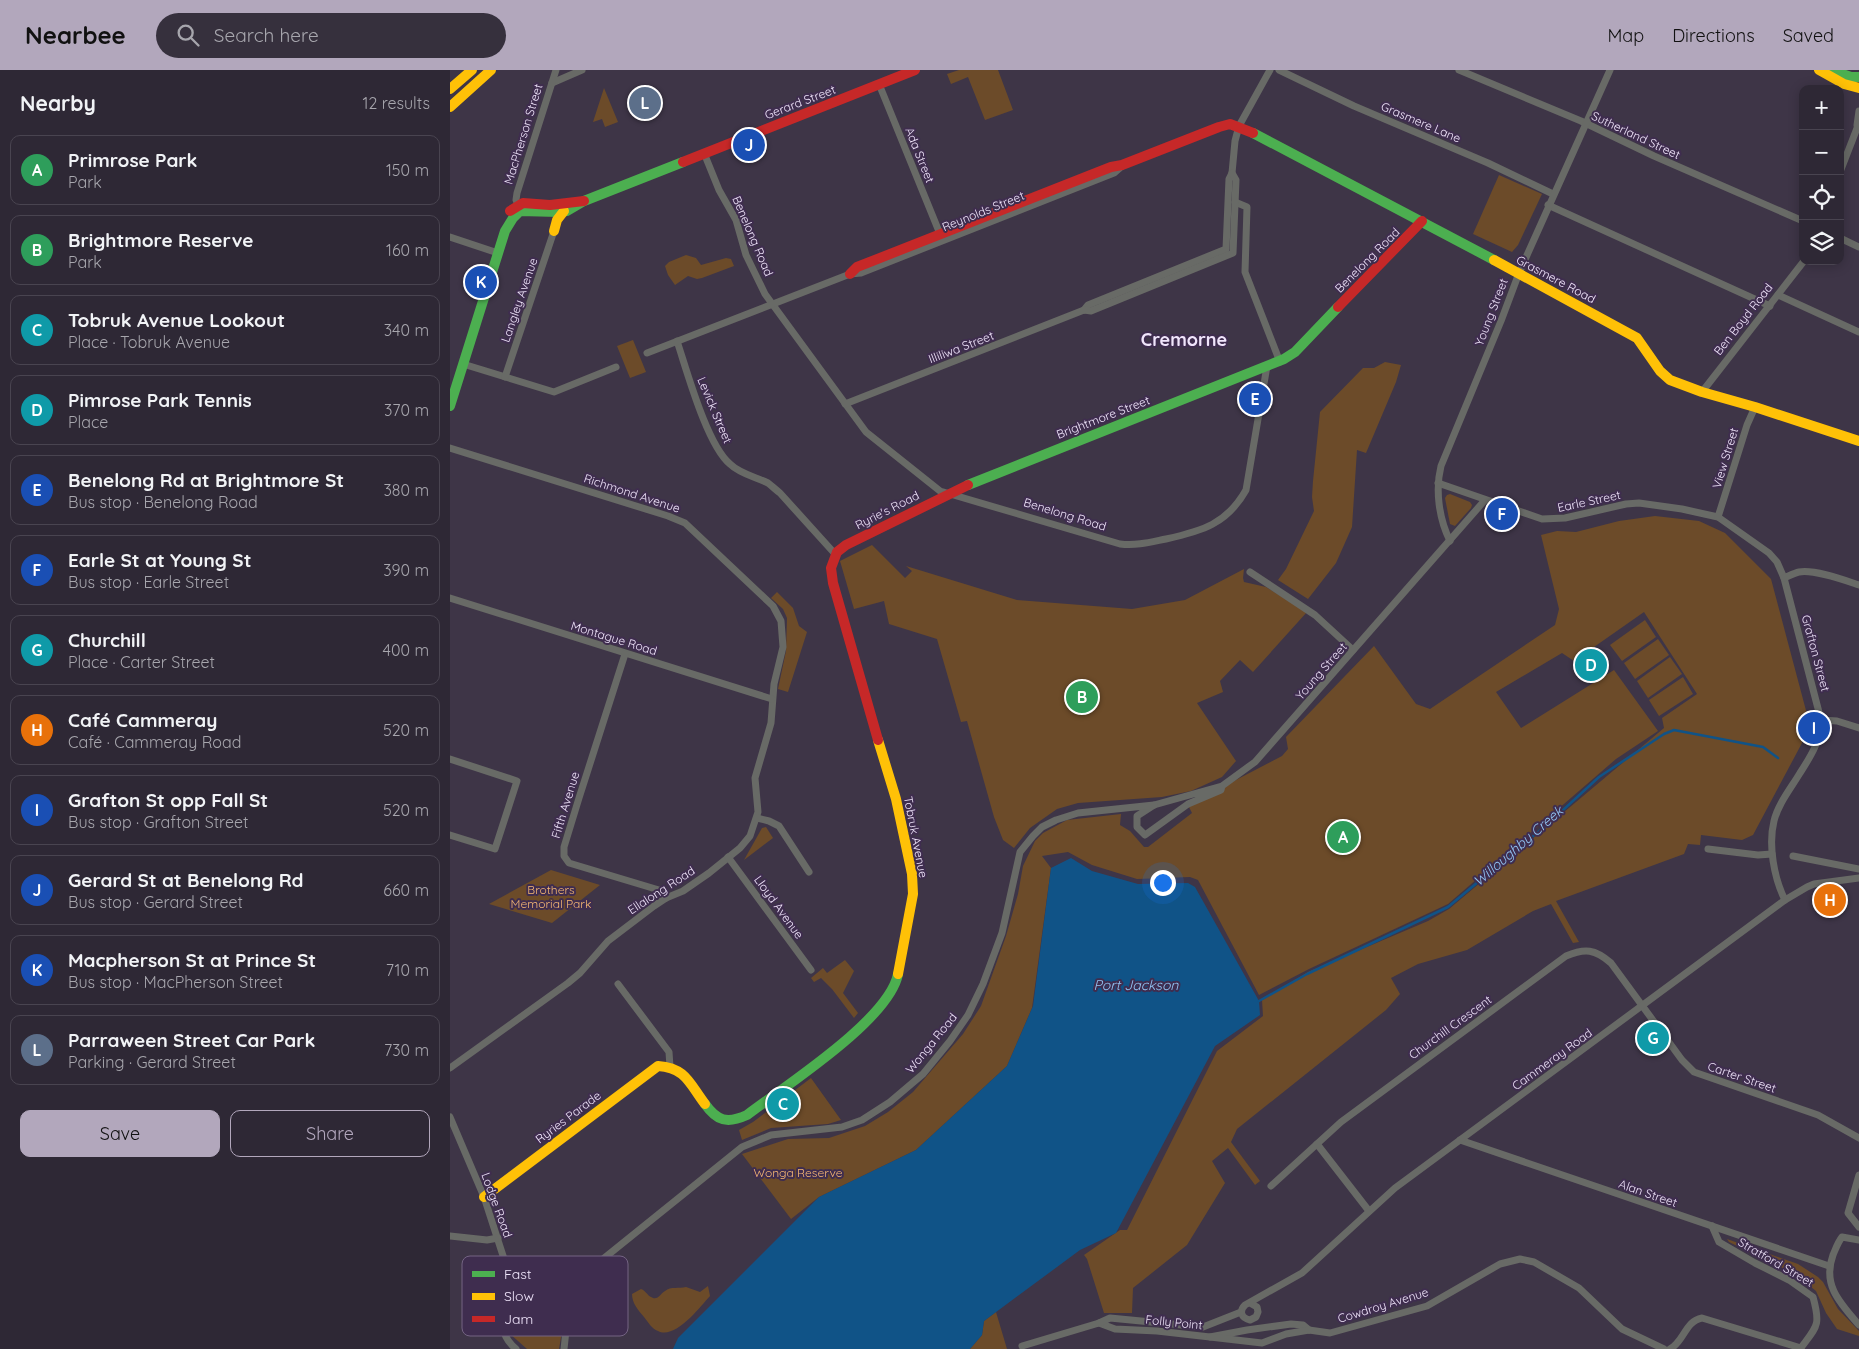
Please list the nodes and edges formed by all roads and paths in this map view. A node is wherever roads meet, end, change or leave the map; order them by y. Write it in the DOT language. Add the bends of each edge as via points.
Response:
graph roads {
  1 [pos="472,70"];
  2 [pos="491,70"];
  3 [pos="556,70"];
  4 [pos="582,70"];
  5 [pos="915,70"];
  6 [pos="1270,70"];
  7 [pos="1279,70"];
  8 [pos="1459,70"];
  9 [pos="1610,70"];
  10 [pos="1819,70"];
  11 [pos="1831,70"];
  12 [pos="1859,77"];
  13 [pos="455,80"];
  14 [pos="552,82"];
  15 [pos="879,84"];
  16 [pos="1857,88"];
  17 [pos="450,89"];
  18 [pos="452,101"];
  19 [pos="1859,111"];
  20 [pos="1585,123"];
  21 [pos="1858,124"];
  22 [pos="1239,126"];
  23 [pos="704,153"];
  24 [pos="1844,161"];
  25 [pos="1122,165"];
  26 [pos="1232,173"];
  27 [pos="1554,194"];
  28 [pos="584,201"];
  29 [pos="1235,202"];
  30 [pos="518,205"];
  31 [pos="1548,206"];
  32 [pos="564,211"];
  33 [pos="1799,220"];
  34 [pos="1422,221"];
  35 [pos="505,231"];
  36 [pos="554,231"];
  37 [pos="940,234"];
  38 [pos="450,238"];
  39 [pos="1844,240"];
  40 [pos="1859,247"];
  41 [pos="498,253"];
  42 [pos="1801,265"];
  43 [pos="1519,273"];
  44 [pos="850,274"];
  45 [pos="1778,294"];
  46 [pos="773,305"];
  47 [pos="1770,306"];
  48 [pos="1084,310"];
  49 [pos="1859,332"];
  50 [pos="677,341"];
  51 [pos="647,353"];
  52 [pos="1280,362"];
  53 [pos="463,364"];
  54 [pos="1267,366"];
  55 [pos="616,367"];
  56 [pos="505,377"];
  57 [pos="1702,392"];
  58 [pos="845,404"];
  59 [pos="450,406"];
  60 [pos="1755,407"];
  61 [pos="1859,441"];
  62 [pos="450,448"];
  63 [pos="1438,483"];
  64 [pos="949,493"];
  65 [pos="1485,500"];
  66 [pos="1718,517"];
  67 [pos="1450,541"];
  68 [pos="1769,553"];
  69 [pos="836,554"];
  70 [pos="1250,572"];
  71 [pos="1784,578"];
  72 [pos="1859,585"];
  73 [pos="450,598"];
  74 [pos="1353,650"];
  75 [pos="625,654"];
  76 [pos="772,699"];
  77 [pos="1821,720"];
  78 [pos="1859,728"];
  79 [pos="450,759"];
  80 [pos="1222,786"];
  81 [pos="1154,805"];
  82 [pos="757,818"];
  83 [pos="450,835"];
  84 [pos="1708,849"];
  85 [pos="1772,854"];
  86 [pos="1793,856"];
  87 [pos="728,857"];
  88 [pos="1844,866"];
  89 [pos="1859,869"];
  90 [pos="809,872"];
  91 [pos="1859,878"];
  92 [pos="1846,880"];
  93 [pos="666,898"];
  94 [pos="1786,900"];
  95 [pos="811,970"];
  96 [pos="618,984"];
  97 [pos="1643,1006"];
  98 [pos="670,1066"];
  99 [pos="450,1068"];
  100 [pos="450,1117"];
  101 [pos="1859,1138"];
  102 [pos="1460,1140"];
  103 [pos="1317,1144"];
  104 [pos="1859,1175"];
  105 [pos="1271,1186"];
  106 [pos="484,1197"];
  107 [pos="1369,1211"];
  108 [pos="1712,1226"];
  109 [pos="1859,1226"];
  110 [pos="450,1236"];
  111 [pos="498,1238"];
  112 [pos="1859,1240"];
  113 [pos="504,1256"];
  114 [pos="606,1256"];
  115 [pos="1829,1266"];
  116 [pos="1250,1316"];
  117 [pos="1099,1323"];
  118 [pos="1859,1325"];
  119 [pos="1272,1327"];
  120 [pos="1309,1330"];
  121 [pos="506,1336"];
  122 [pos="565,1336"];
  123 [pos="1210,1337"];
  124 [pos="1022,1346"];
  125 [pos="516,1349"];
  126 [pos="564,1349"];
  127 [pos="1664,1349"];
  128 [pos="1670,1349"];
  129 [pos="1800,1349"];
  1 -- 13 [label="main road"];
  2 -- 18 [label="main road"];
  3 -- 14 [label="street, MacPherson Street"];
  4 -- 14 [label="street"];
  5 -- 15 [label="main road, Gerard Street"];
  6 -- 22 [label="street, Illiliwa Street"];
  7 -- 27 [label="street, Grasmere Lane"];
  8 -- 20 [label="street, Sutherland Street"];
  9 -- 20 [label="street, Young Street"];
  10 -- 16 [label="main road"];
  11 -- 12 [label="main road"];
  13 -- 17 [label="main road"];
  14 -- 30 [label="street, MacPherson Street" via="517,193"];
  15 -- 23 [label="main road, Gerard Street"];
  15 -- 37 [label="street, Ada Street"];
  19 -- 21 [label="street"];
  20 -- 27 [label="street, Young Street"];
  20 -- 33 [label="street, Sutherland Street"];
  21 -- 24 [label="street"];
  22 -- 25 [label="main road, Reynolds Street" via="1219,127"];
  22 -- 26 [label="street, Illiliwa Street"];
  22 -- 34 [label="main road, Grasmere Road"];
  23 -- 28 [label="main road, Gerard Street"];
  23 -- 46 [label="street, Benelong Road" via="736,220 751,268"];
  25 -- 37 [label="main road, Reynolds Street"];
  25 -- 44 [label="street, Reynolds Street" via="1114,173 861,273"];
  26 -- 29 [label="street, Illiliwa Street" via="1236,180"];
  26 -- 48 [label="street, Illiliwa Street" via="1229,178 1226,249 1088,305"];
  27 -- 31 [label="street, Young Street"];
  28 -- 30 [label="main road, Gerard Street"];
  28 -- 32 [label="main road, Gerard Street" via="576,208"];
  29 -- 48 [label="street, Illiliwa Street" via="1233,253 1090,311"];
  29 -- 52 [label="street" via="1247,207 1245,272"];
  30 -- 35 [label="main road" via="507,215"];
  31 -- 43 [label="street, Young Street"];
  31 -- 47 [label="street"];
  32 -- 35 [label="main road, Gerard Street" via="520,211"];
  32 -- 36 [label="main road"];
  34 -- 43 [label="main road, Grasmere Road"];
  34 -- 52 [label="main road, Benelong Road" via="1295,352"];
  35 -- 41 [label="main road"];
  36 -- 56 [label="street, Langley Avenue"];
  37 -- 44 [label="main road, Reynolds Street" via="857,267"];
  38 -- 41 [label="street"];
  39 -- 40 [label="street"];
  41 -- 53 [label="main road"];
  42 -- 45 [label="street, Ben Boyd Road"];
  43 -- 57 [label="main road, Grasmere Road" via="1628,332 1637,338 1670,380"];
  43 -- 63 [label="street, Young Street" via="1445,454"];
  44 -- 46 [label="street, Reynolds Street"];
  45 -- 47 [label="street, Ben Boyd Road"];
  45 -- 49 [label="street"];
  46 -- 50 [label="street, Reynolds Street"];
  46 -- 58 [label="street, Benelong Road"];
  47 -- 57 [label="street, Ben Boyd Road"];
  48 -- 58 [label="street, Illiliwa Street"];
  50 -- 51 [label="street, Reynolds Street"];
  50 -- 69 [label="street, Levick Street" via="710,433 729,464 780,493"];
  52 -- 54 [label="main road, Benelong Road"];
  53 -- 56 [label="street"];
  53 -- 59 [label="main road"];
  54 -- 64 [label="main road, Brightmore Street"];
  54 -- 64 [label="street, Benelong Road" via="1246,490 1226,516 1202,530 1135,545 1120,544"];
  55 -- 56 [label="street" via="554,392"];
  57 -- 60 [label="main road, Grasmere Road"];
  58 -- 64 [label="street, Benelong Road" via="866,432 940,491"];
  60 -- 61 [label="main road, Grasmere Road"];
  60 -- 66 [label="street, View Street"];
  62 -- 76 [label="street, Richmond Avenue" via="684,523 778,614 783,646"];
  63 -- 65 [label="street, Earle Street"];
  63 -- 67 [label="street, Young Street" via="1442,519"];
  64 -- 69 [label="main road, Ryrie's Road" via="846,545"];
  65 -- 66 [label="street, Earle Street" via="1547,520 1639,503"];
  65 -- 67 [label="street, Young Street"];
  66 -- 68 [label="street, Earle Street"];
  67 -- 74 [label="street, Young Street"];
  68 -- 71 [label="street, Grafton Street"];
  69 -- 98 [label="main road, Tobruk Avenue" via="831,573 838,607 896,799 912,874 913,894 896,983 882,1004 853,1034 733,1121 713,1115 680,1072"];
  70 -- 74 [label="street" via="1315,615"];
  71 -- 72 [label="street" via="1803,571"];
  71 -- 77 [label="street, Grafton Street"];
  73 -- 75 [label="street, Montague Road"];
  74 -- 80 [label="street, Young Street" via="1254,762"];
  75 -- 76 [label="street, Montague Road"];
  75 -- 93 [label="street, Fifth Avenue" via="564,847 564,856 569,863 659,890"];
  76 -- 82 [label="street, Ellalong Road" via="770,723 754,778"];
  77 -- 78 [label="street"];
  77 -- 85 [label="street, Grafton Street" via="1821,733 1813,752 1780,805 1774,821"];
  79 -- 83 [label="street" via="517,781 495,849"];
  80 -- 81 [label="street, Young Street"];
  80 -- 81 [label="street, Young Street" via="1220,790 1188,804 1145,836 1137,827 1137,816"];
  81 -- 114 [label="street, Wonga Road" via="1078,813 1042,827 1029,840 1020,852 1002,933 968,1015 923,1074 890,1102 862,1120 842,1127 772,1135 742,1147"];
  82 -- 87 [label="street, Ellalong Road" via="750,836"];
  82 -- 90 [label="street" via="779,826"];
  84 -- 85 [label="street"];
  85 -- 94 [label="street, Grafton Street"];
  86 -- 88 [label="street"];
  87 -- 93 [label="street, Ellalong Road" via="692,885"];
  87 -- 95 [label="street, Lloyd Avenue"];
  88 -- 89 [label="street"];
  88 -- 92 [label="street"];
  91 -- 92 [label="street, Cammeray Road"];
  92 -- 94 [label="street, Cammeray Road" via="1807,887"];
  93 -- 99 [label="street, Ellalong Road" via="602,946 568,983"];
  94 -- 97 [label="street, Cammeray Road"];
  96 -- 98 [label="street" via="669,1052"];
  97 -- 101 [label="street, Carter Street" via="1686,1066 1694,1072 1818,1115"];
  97 -- 102 [label="street, Cammeray Road"];
  97 -- 103 [label="street, Churchill Crescent" via="1602,955 1578,951 1566,956 1341,1122"];
  98 -- 106 [label="main road, Ryries Parade" via="658,1066 650,1071"];
  100 -- 106 [label="street, Lodge Road"];
  102 -- 107 [label="street, Cammeray Road"];
  102 -- 108 [label="street, Alan Street"];
  103 -- 105 [label="street, Churchill Crescent"];
  103 -- 107 [label="street"];
  104 -- 109 [label="street" via="1848,1213"];
  106 -- 111 [label="street, Lodge Road"];
  107 -- 116 [label="street, Cammeray Road" via="1302,1273 1275,1290"];
  108 -- 115 [label="street, Alan Street"];
  108 -- 129 [label="street, Stratford Street" via="1719,1242 1789,1280 1813,1297 1818,1321"];
  110 -- 111 [label="street"];
  111 -- 113 [label="street, Lodge Road"];
  112 -- 115 [label="street" via="1842,1237"];
  115 -- 118 [label="street" via="1835,1296"];
  116 -- 117 [label="street, Folly Point" via="1203,1326 1110,1318"];
  116 -- 119 [label="street"];
  116 -- 119 [label="street, Cowdroy Avenue" via="1259,1328"];
  116 -- 123 [label="street, Folly Point" via="1239,1331"];
  117 -- 123 [label="street, Folly Point" via="1114,1329"];
  117 -- 124 [label="street, Folly Point"];
  119 -- 120 [label="street, Cowdroy Avenue" via="1291,1324 1303,1325"];
  120 -- 123 [label="street, Cowdroy Avenue" via="1262,1343"];
  120 -- 127 [label="street, Cowdroy Avenue" via="1330,1333 1427,1306 1500,1264 1520,1259 1538,1264 1579,1288 1622,1329"];
  121 -- 125 [label="street"];
  122 -- 126 [label="street"];
  128 -- 129 [label="street" via="1692,1322 1702,1318"];
}
